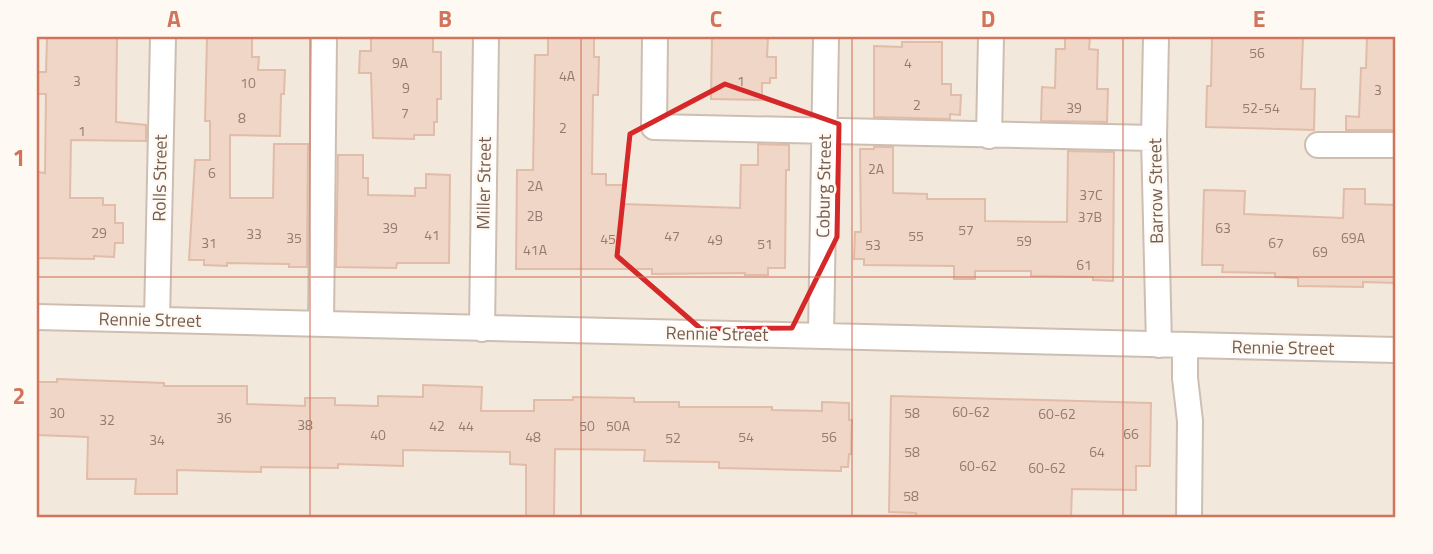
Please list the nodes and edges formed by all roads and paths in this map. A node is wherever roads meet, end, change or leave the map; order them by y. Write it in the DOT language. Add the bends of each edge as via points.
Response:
graph roads {
  1 [pos="163,37"];
  2 [pos="324,37"];
  3 [pos="486,37"];
  4 [pos="655,37"];
  5 [pos="827,37"];
  6 [pos="991,37"];
  7 [pos="1156,37"];
  8 [pos="824,132"];
  9 [pos="989,136"];
  10 [pos="1154,138"];
  11 [pos="1318,145"];
  12 [pos="1396,145"];
  13 [pos="37,317"];
  14 [pos="157,320"];
  15 [pos="321,324"];
  16 [pos="482,329"];
  17 [pos="821,336"];
  18 [pos="1159,345"];
  19 [pos="1185,346"];
  20 [pos="1396,350"];
  21 [pos="1189,517"];
  1 -- 14 [label="street, Rolls Street"];
  2 -- 15 [label="street"];
  3 -- 16 [label="street, Miller Street"];
  4 -- 8 [label="street" via="654,127"];
  5 -- 8 [label="street, Coburg Street"];
  6 -- 9 [label="street"];
  7 -- 10 [label="street, Barrow Street"];
  8 -- 9 [label="street"];
  8 -- 17 [label="street, Coburg Street"];
  9 -- 10 [label="street"];
  10 -- 18 [label="street, Barrow Street"];
  11 -- 12 [label="street"];
  13 -- 14 [label="street, Rennie Street"];
  14 -- 15 [label="street, Rennie Street"];
  15 -- 16 [label="street, Rennie Street"];
  16 -- 17 [label="street, Rennie Street"];
  17 -- 18 [label="street, Rennie Street"];
  18 -- 19 [label="street, Rennie Street"];
  19 -- 20 [label="street, Rennie Street"];
  19 -- 21 [label="street"];
}
